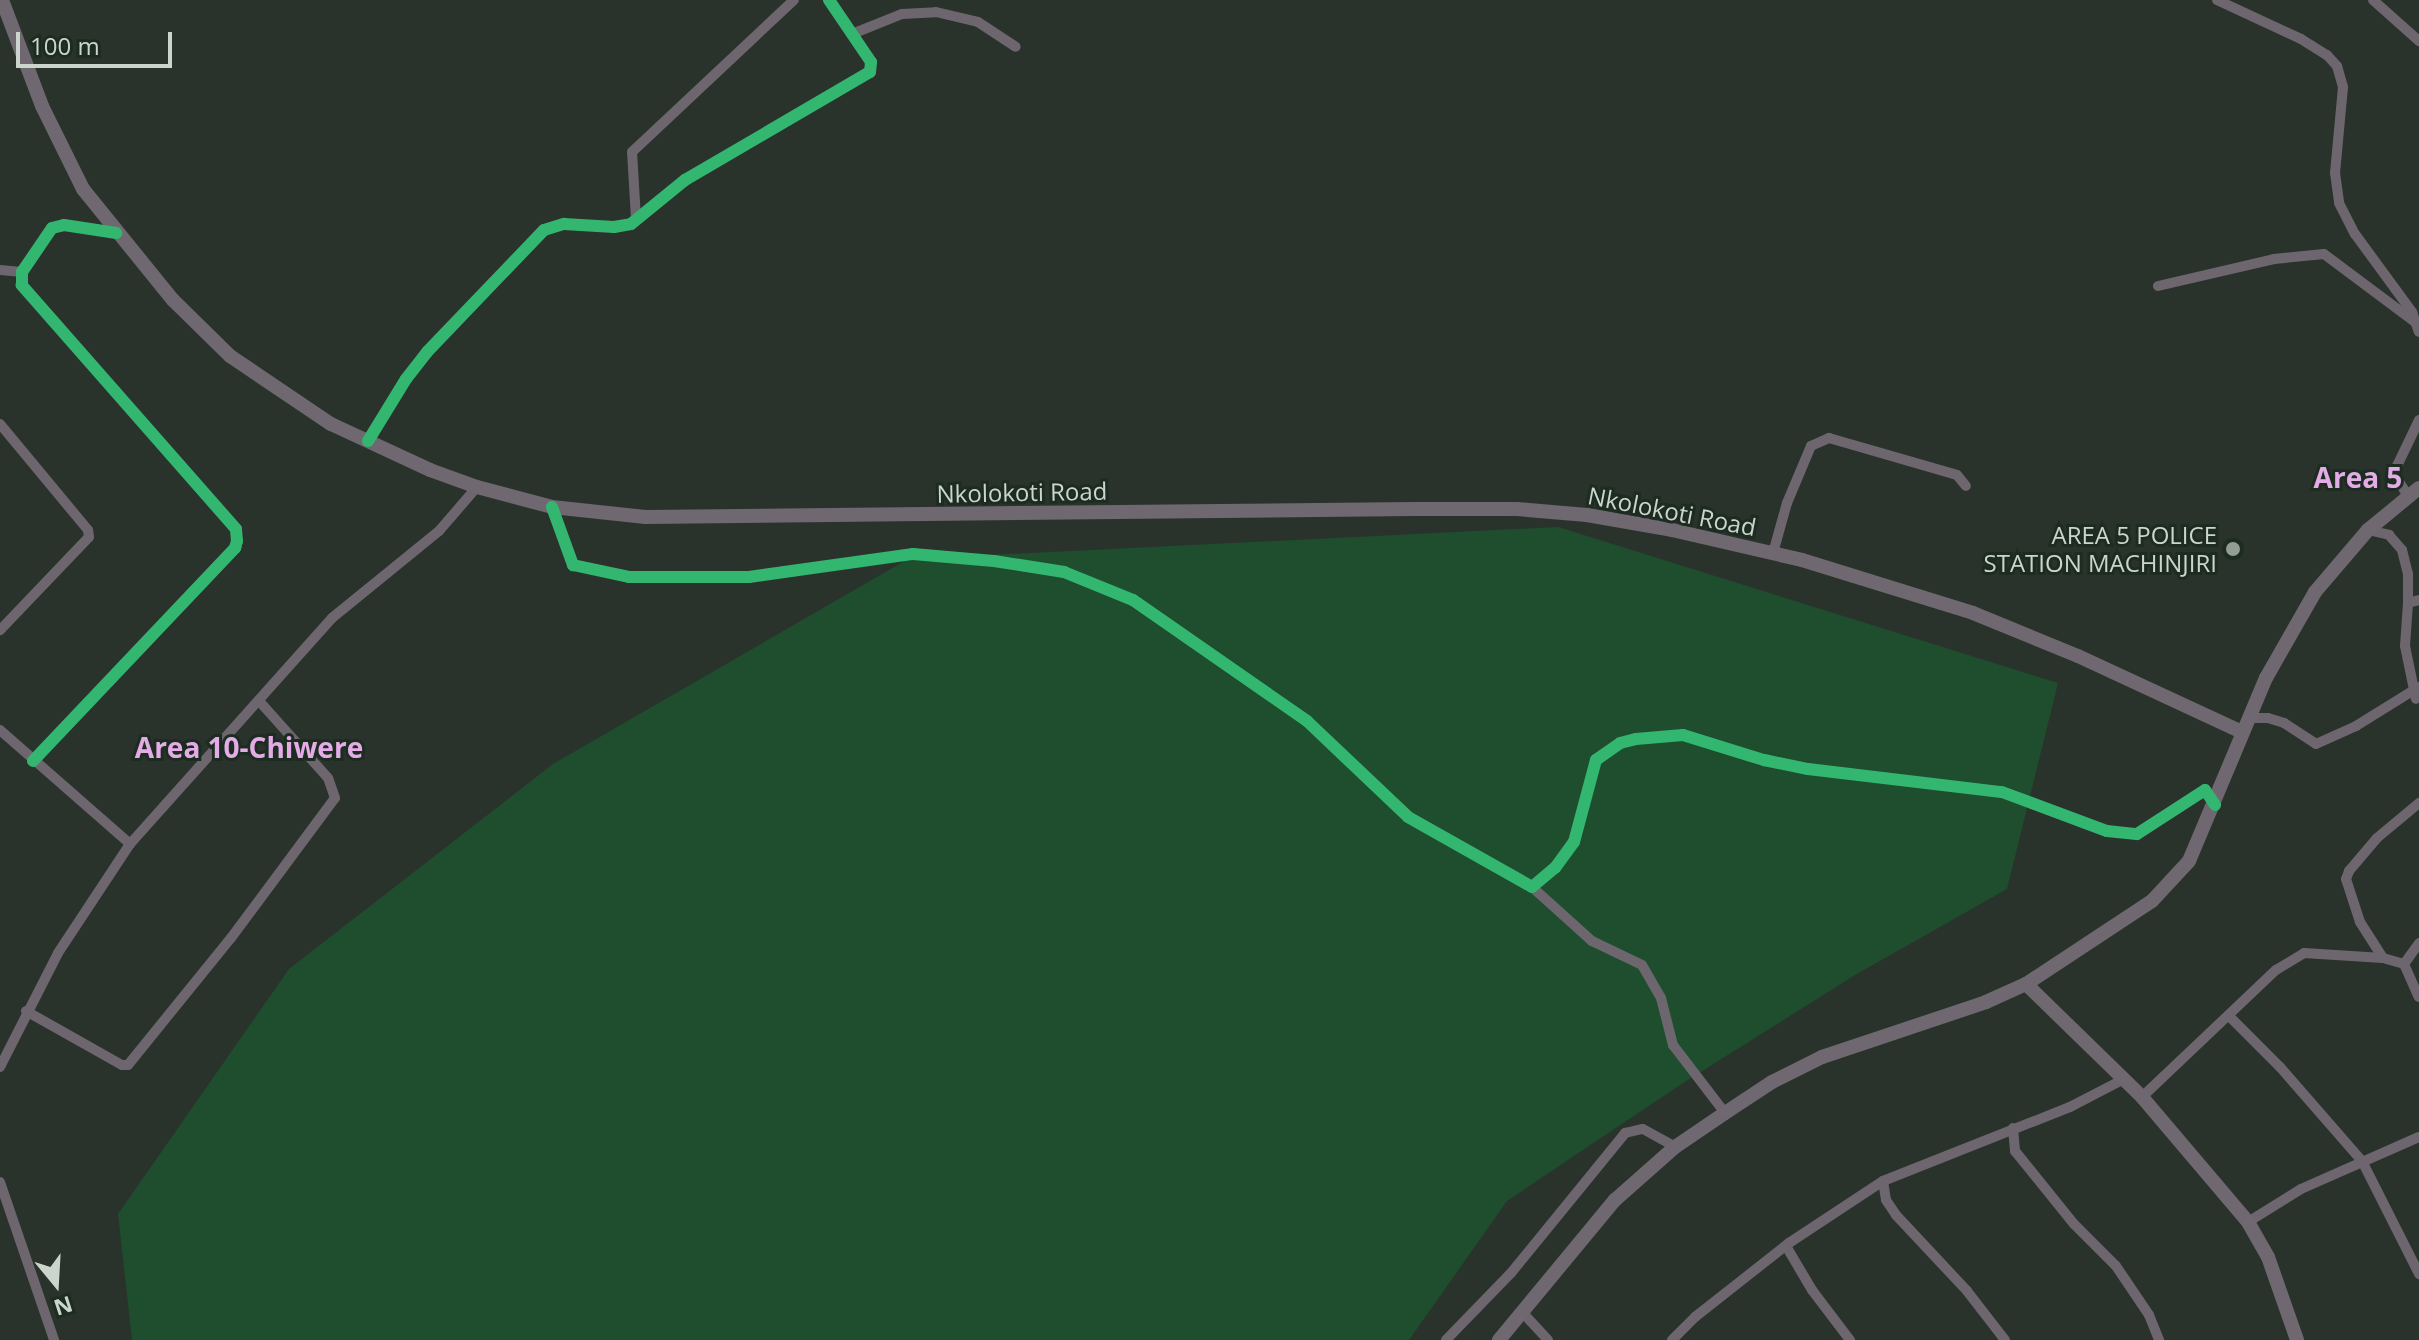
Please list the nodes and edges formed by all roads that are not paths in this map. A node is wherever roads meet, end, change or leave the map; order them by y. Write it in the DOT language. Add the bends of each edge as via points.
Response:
graph roads {
  1 [pos="2,0"];
  2 [pos="794,0"];
  3 [pos="829,0"];
  4 [pos="2217,0"];
  5 [pos="2373,0"];
  6 [pos="852,34"];
  7 [pos="2419,41"];
  8 [pos="1016,47"];
  9 [pos="636,219"];
  10 [pos="116,233"];
  11 [pos="0,270"];
  12 [pos="22,272"];
  13 [pos="2158,286"];
  14 [pos="2418,328"];
  15 [pos="2419,420"];
  16 [pos="0,424"];
  17 [pos="368,441"];
  18 [pos="1966,486"];
  19 [pos="477,487"];
  20 [pos="2413,492"];
  21 [pos="552,507"];
  22 [pos="2368,530"];
  23 [pos="1773,553"];
  24 [pos="2413,602"];
  25 [pos="0,630"];
  26 [pos="2417,691"];
  27 [pos="260,702"];
  28 [pos="2245,725"];
  29 [pos="0,730"];
  30 [pos="33,761"];
  31 [pos="2419,803"];
  32 [pos="2215,805"];
  33 [pos="130,844"];
  34 [pos="1532,887"];
  35 [pos="2419,943"];
  36 [pos="2383,958"];
  37 [pos="2404,964"];
  38 [pos="2026,984"];
  39 [pos="2419,997"];
  40 [pos="26,1011"];
  41 [pos="2230,1017"];
  42 [pos="0,1067"];
  43 [pos="2122,1080"];
  44 [pos="2142,1097"];
  45 [pos="1725,1113"];
  46 [pos="2013,1128"];
  47 [pos="2419,1137"];
  48 [pos="1675,1147"];
  49 [pos="2362,1161"];
  50 [pos="1883,1181"];
  51 [pos="0,1182"];
  52 [pos="2248,1222"];
  53 [pos="1786,1246"];
  54 [pos="2419,1274"];
  55 [pos="1522,1312"];
  56 [pos="54,1340"];
  57 [pos="1446,1340"];
  58 [pos="1499,1340"];
  59 [pos="1548,1340"];
  60 [pos="1672,1340"];
  61 [pos="1850,1340"];
  62 [pos="2005,1340"];
  63 [pos="2159,1340"];
  64 [pos="2297,1340"];
  1 -- 10 [label="main road, Nkolokoti Road" via="61,149"];
  2 -- 9 [label="street" via="632,152"];
  3 -- 6 [label="street"];
  4 -- 14 [label="street" via="2301,39 2337,66 2343,87 2335,173 2339,203"];
  5 -- 7 [label="street"];
  6 -- 8 [label="street" via="902,14 936,12 978,22"];
  6 -- 9 [label="street" via="871,62 870,72 685,180"];
  9 -- 17 [label="street" via="623,226 564,224 544,230 427,352"];
  10 -- 12 [label="street" via="52,228"];
  10 -- 17 [label="main road, Nkolokoti Road" via="148,274 230,356 331,424"];
  11 -- 12 [label="street"];
  12 -- 30 [label="street" via="22,285 238,536 235,548"];
  13 -- 14 [label="street" via="2274,259 2324,254"];
  15 -- 20 [label="street" via="2396,477"];
  16 -- 25 [label="street" via="89,537"];
  17 -- 19 [label="main road, Nkolokoti Road"];
  18 -- 23 [label="street" via="1957,475 1829,438 1811,446"];
  19 -- 21 [label="main road, Nkolokoti Road"];
  19 -- 27 [label="street" via="439,531 332,618"];
  20 -- 22 [label="main road"];
  21 -- 23 [label="main road, Nkolokoti Road" via="645,517 1517,509 1672,530"];
  21 -- 34 [label="street" via="573,565 629,577 749,577 913,554 1064,572 1133,600 1307,721 1408,817"];
  22 -- 24 [label="street" via="2389,535 2402,550"];
  22 -- 28 [label="main road" via="2308,603"];
  23 -- 28 [label="main road, Nkolokoti Road" via="1973,613"];
  24 -- 26 [label="street" via="2405,646"];
  26 -- 28 [label="street" via="2316,744 2268,718"];
  27 -- 33 [label="street"];
  27 -- 40 [label="street" via="328,778 335,798 231,938 128,1065"];
  28 -- 32 [label="main road"];
  29 -- 30 [label="street"];
  30 -- 33 [label="street"];
  31 -- 36 [label="street" via="2377,838 2346,879 2360,922"];
  32 -- 34 [label="street" via="2205,790 2137,834 2107,831 2002,792 1797,767 1683,735 1636,739 1596,760 1574,842"];
  32 -- 38 [label="main road" via="2189,861 2152,901"];
  33 -- 40 [label="street"];
  34 -- 45 [label="street" via="1592,941 1642,965 1661,998 1673,1045"];
  35 -- 37 [label="street"];
  36 -- 37 [label="street"];
  36 -- 41 [label="street" via="2304,953 2276,970"];
  37 -- 39 [label="street"];
  38 -- 43 [label="main road"];
  38 -- 45 [label="main road" via="1822,1057"];
  40 -- 42 [label="street"];
  41 -- 44 [label="street"];
  41 -- 49 [label="street"];
  43 -- 44 [label="main road"];
  43 -- 46 [label="street"];
  44 -- 52 [label="main road"];
  45 -- 48 [label="main road"];
  46 -- 50 [label="street"];
  46 -- 63 [label="street" via="2015,1151 2116,1266"];
  47 -- 49 [label="street"];
  48 -- 55 [label="main road" via="1615,1200"];
  48 -- 57 [label="street" via="1643,1129 1625,1133 1511,1273"];
  49 -- 52 [label="street" via="2301,1189"];
  49 -- 54 [label="street"];
  50 -- 53 [label="street"];
  50 -- 62 [label="street" via="1896,1215"];
  51 -- 56 [label="street"];
  52 -- 64 [label="main road" via="2268,1257"];
  53 -- 60 [label="street"];
  53 -- 61 [label="street"];
  55 -- 58 [label="main road"];
  55 -- 59 [label="street"];
}
